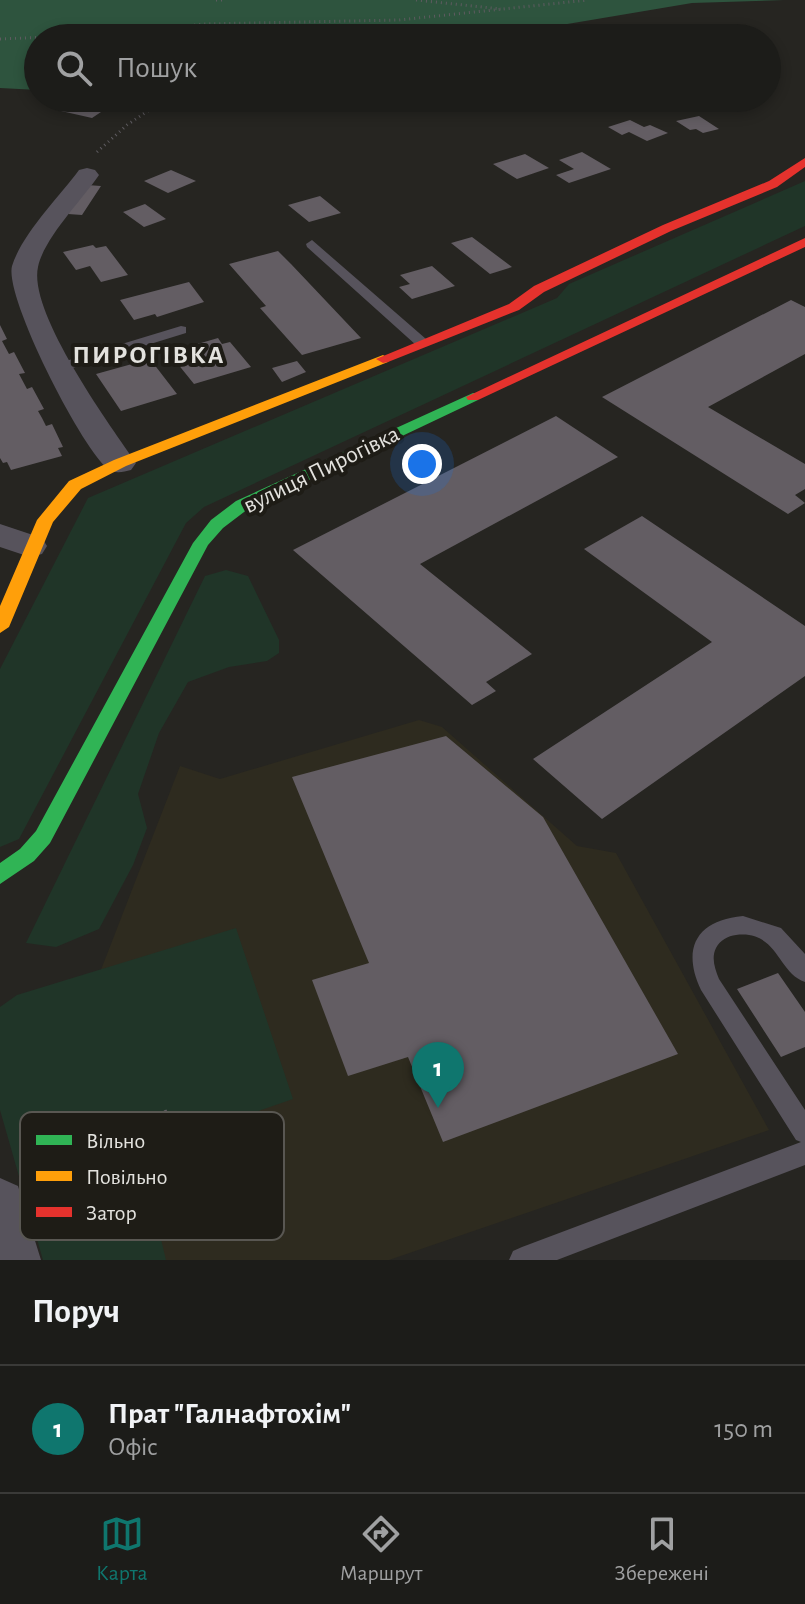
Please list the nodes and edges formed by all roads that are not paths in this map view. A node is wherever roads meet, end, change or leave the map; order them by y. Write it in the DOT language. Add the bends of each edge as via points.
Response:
graph roads {
  1 [pos="805,162"];
  2 [pos="87,175"];
  3 [pos="805,242"];
  4 [pos="312,244"];
  5 [pos="181,330"];
  6 [pos="421,342"];
  7 [pos="61,367"];
  8 [pos="120,463"];
  9 [pos="15,540"];
  10 [pos="0,627"];
  11 [pos="0,875"];
  12 [pos="805,972"];
  13 [pos="805,1132"];
  14 [pos="805,1153"];
  15 [pos="0,1204"];
  16 [pos="15,1260"];
  17 [pos="522,1260"];
  1 -- 6 [label="street" via="773,184 667,228 539,289 514,307"];
  2 -- 7 [label="street" via="33,251 22,280 29,309"];
  3 -- 11 [label="street, вулиця Пирогівка" via="242,505 217,524 201,543 43,837"];
  4 -- 6 [label="lane"];
  5 -- 7 [label="lane"];
  6 -- 8 [label="street"];
  7 -- 8 [label="street"];
  8 -- 9 [label="street" via="72,487"];
  9 -- 10 [label="street"];
  12 -- 13 [label="lane" via="772,934 742,925 714,933 701,955 709,983"];
  14 -- 17 [label="lane"];
  15 -- 16 [label="street"];
}
